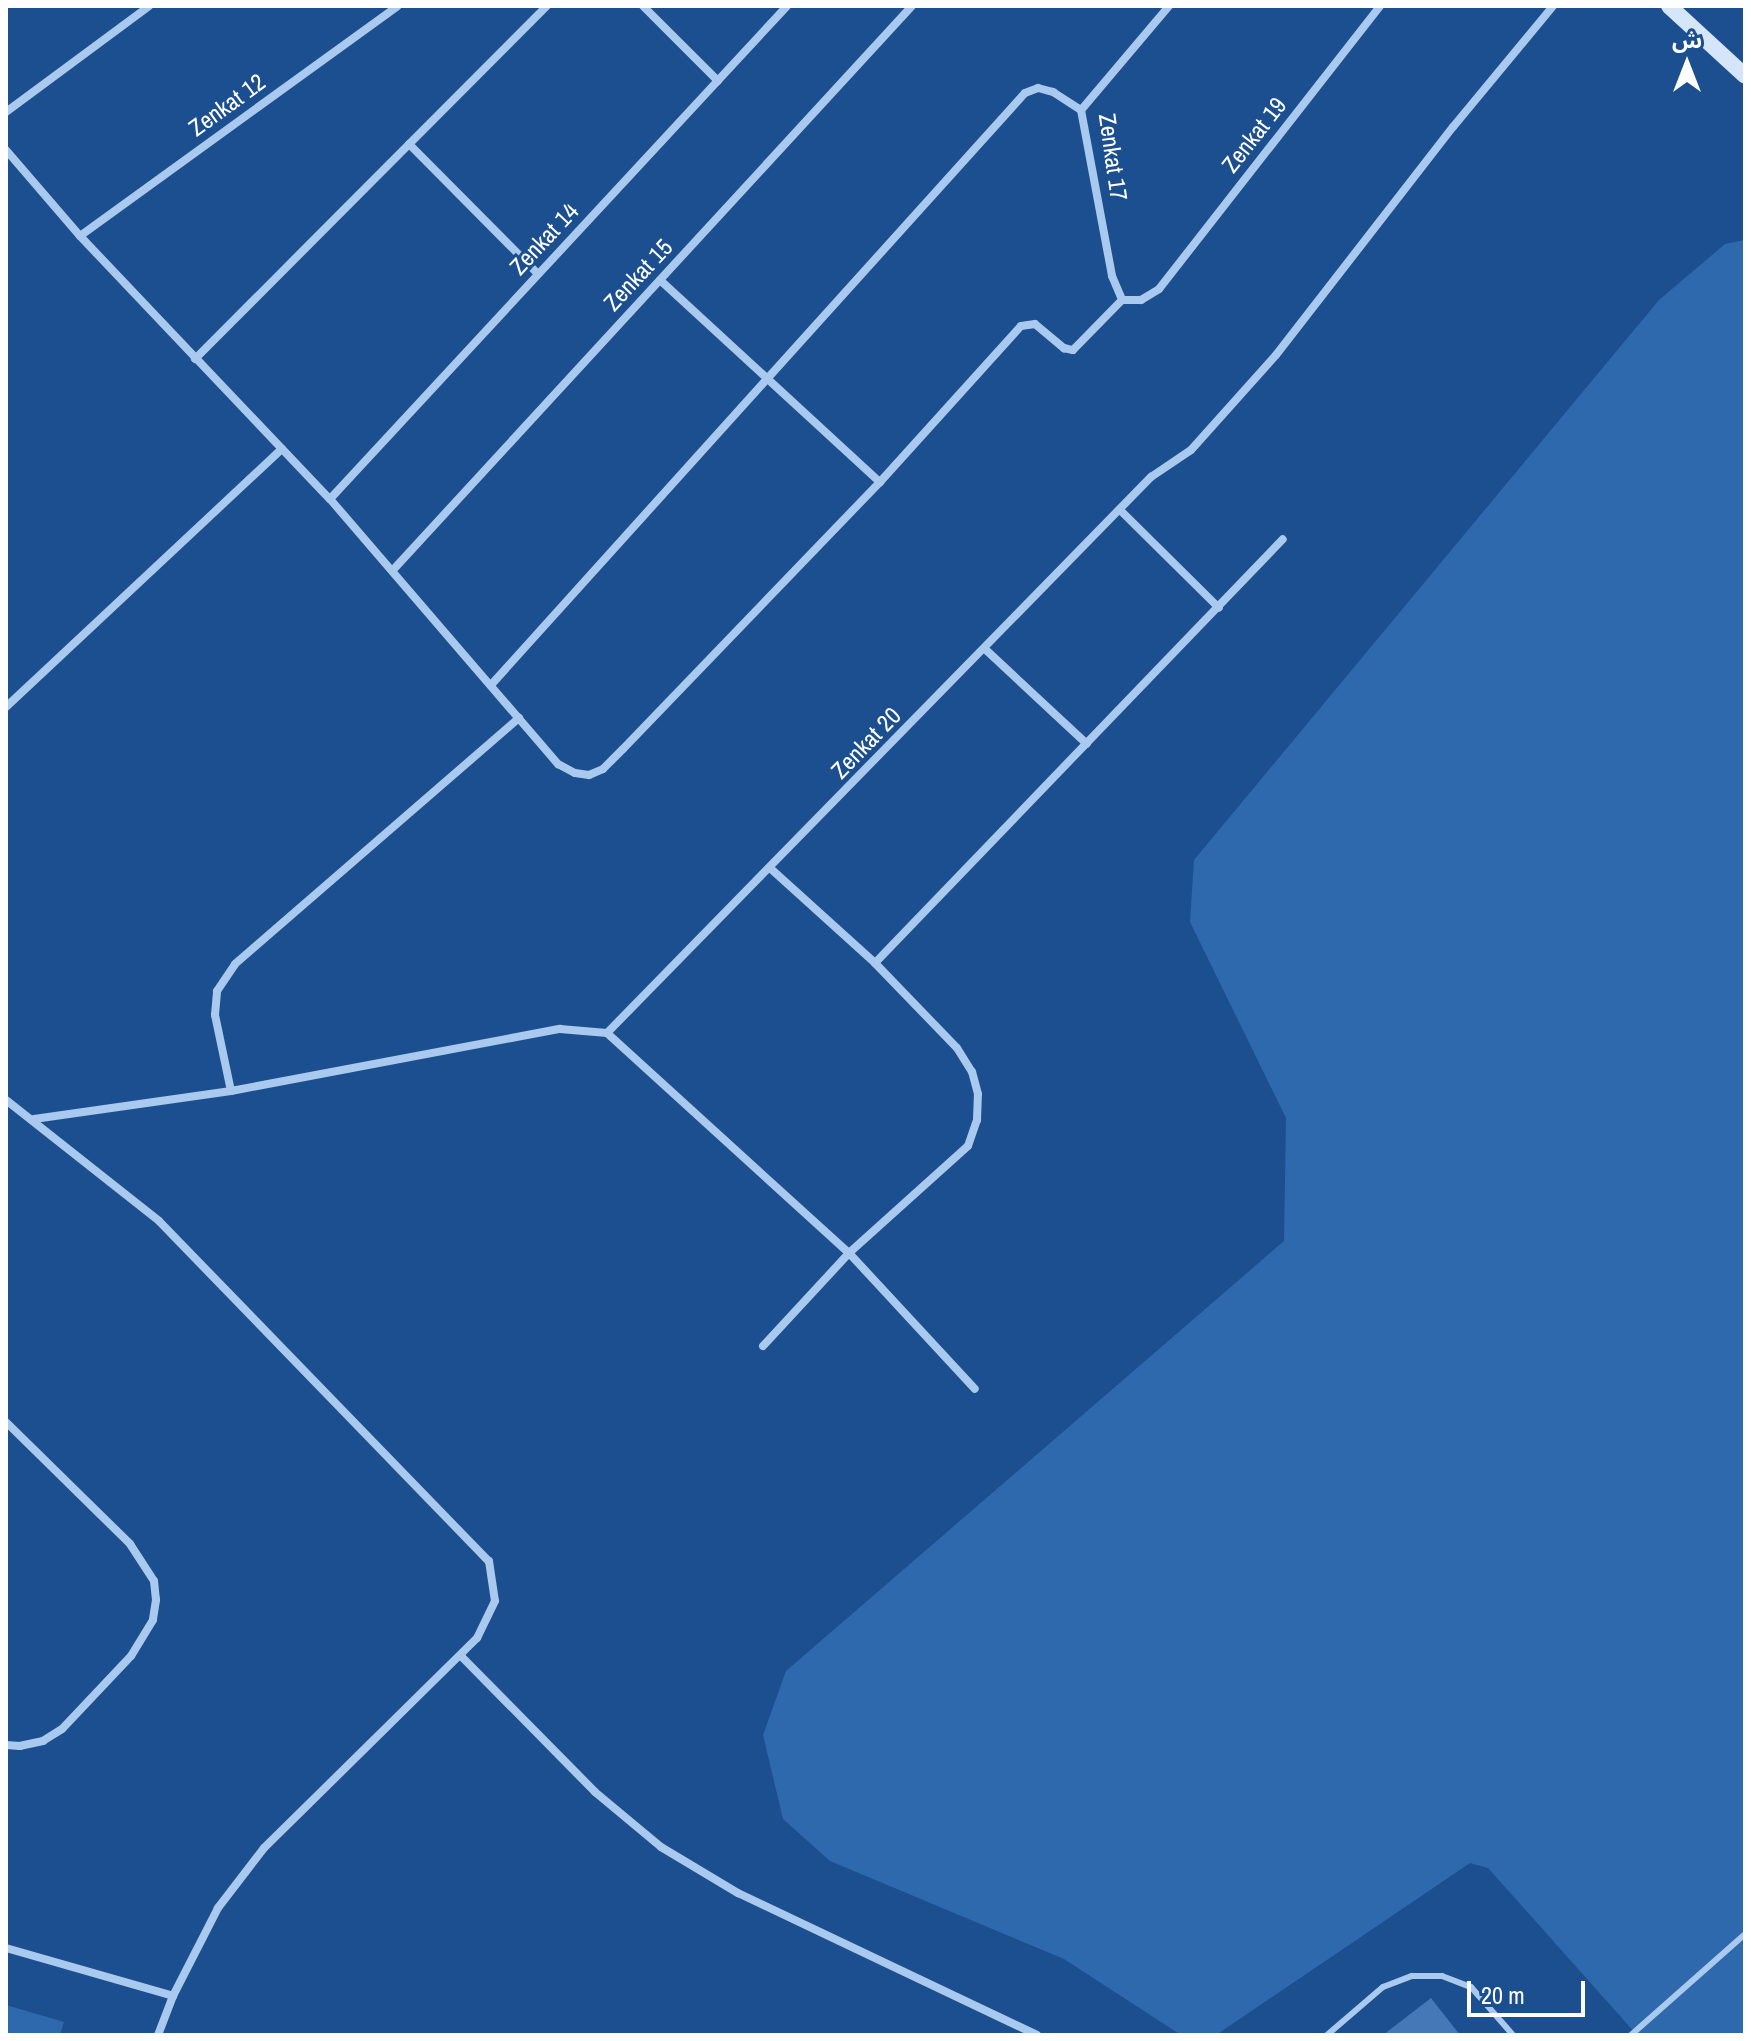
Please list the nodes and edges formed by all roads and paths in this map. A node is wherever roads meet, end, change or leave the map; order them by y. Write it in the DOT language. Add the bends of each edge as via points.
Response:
graph roads {
  1 [pos="149,6"];
  2 [pos="398,6"];
  3 [pos="547,6"];
  4 [pos="643,6"];
  5 [pos="787,6"];
  6 [pos="912,6"];
  7 [pos="1169,6"];
  8 [pos="1380,6"];
  9 [pos="1553,6"];
  10 [pos="1669,6"];
  11 [pos="1745,76"];
  12 [pos="718,81"];
  13 [pos="1081,110"];
  14 [pos="6,112"];
  15 [pos="409,144"];
  16 [pos="6,150"];
  17 [pos="80,236"];
  18 [pos="538,274"];
  19 [pos="660,280"];
  20 [pos="1122,300"];
  21 [pos="195,359"];
  22 [pos="767,380"];
  23 [pos="282,449"];
  24 [pos="880,482"];
  25 [pos="330,499"];
  26 [pos="1120,510"];
  27 [pos="1283,539"];
  28 [pos="393,570"];
  29 [pos="1219,608"];
  30 [pos="985,649"];
  31 [pos="491,685"];
  32 [pos="6,707"];
  33 [pos="519,718"];
  34 [pos="1087,744"];
  35 [pos="770,868"];
  36 [pos="875,963"];
  37 [pos="607,1033"];
  38 [pos="231,1091"];
  39 [pos="6,1100"];
  40 [pos="34,1119"];
  41 [pos="849,1253"];
  42 [pos="763,1346"];
  43 [pos="975,1389"];
  44 [pos="6,1422"];
  45 [pos="461,1656"];
  46 [pos="6,1745"];
  47 [pos="1745,1934"];
  48 [pos="6,1948"];
  49 [pos="173,1996"];
  50 [pos="158,2035"];
  51 [pos="1037,2035"];
  52 [pos="1327,2035"];
  53 [pos="1513,2035"];
  54 [pos="1631,2035"];
  1 -- 14 [label="street"];
  2 -- 17 [label="street, Zenkat 12"];
  3 -- 15 [label="street"];
  4 -- 12 [label="street"];
  5 -- 12 [label="street, Zenkat 14"];
  6 -- 19 [label="street, Zenkat 15"];
  7 -- 13 [label="street, Zenkat 17"];
  8 -- 20 [label="street, Zenkat 19" via="1159,289 1141,300"];
  9 -- 26 [label="street, Zenkat 20" via="1276,355 1191,450 1151,477"];
  10 -- 11 [label="street"];
  12 -- 18 [label="street, Zenkat 14"];
  13 -- 20 [label="street, Zenkat 17" via="1112,276"];
  13 -- 22 [label="street" via="1053,92 1038,88 1025,93"];
  15 -- 18 [label="street"];
  15 -- 21 [label="street"];
  16 -- 17 [label="street"];
  17 -- 21 [label="street"];
  18 -- 25 [label="street, Zenkat 14"];
  19 -- 22 [label="street"];
  19 -- 28 [label="street, Zenkat 15"];
  20 -- 24 [label="street" via="1073,350 1035,324 1021,326"];
  21 -- 23 [label="street"];
  22 -- 24 [label="street"];
  22 -- 31 [label="street"];
  23 -- 25 [label="street"];
  23 -- 32 [label="street"];
  24 -- 33 [label="street" via="603,769 589,775 558,764"];
  25 -- 28 [label="street"];
  26 -- 29 [label="street"];
  26 -- 30 [label="street, Zenkat 20"];
  27 -- 29 [label="street"];
  28 -- 31 [label="street"];
  29 -- 34 [label="street"];
  30 -- 34 [label="street"];
  30 -- 35 [label="street, Zenkat 20"];
  31 -- 33 [label="street"];
  33 -- 38 [label="street" via="235,964 217,991 215,1015"];
  34 -- 36 [label="street"];
  35 -- 36 [label="street"];
  35 -- 37 [label="street, Zenkat 20"];
  36 -- 41 [label="street" via="957,1048 972,1072 977,1120 968,1146"];
  37 -- 38 [label="street" via="560,1029"];
  37 -- 41 [label="street"];
  38 -- 40 [label="street"];
  39 -- 40 [label="street"];
  40 -- 45 [label="street" via="159,1221 489,1561 495,1601 477,1638"];
  41 -- 42 [label="street"];
  41 -- 43 [label="street"];
  44 -- 46 [label="street" via="130,1544 154,1581 156,1600 153,1620 131,1656 62,1729 43,1741"];
  45 -- 49 [label="street" via="264,1848 218,1908"];
  45 -- 51 [label="street" via="595,1792 661,1847 738,1893"];
  47 -- 54 [label="lane"];
  48 -- 49 [label="street"];
  49 -- 50 [label="street"];
  52 -- 53 [label="lane" via="1383,1987 1412,1976 1442,1976 1471,1987"];
}
